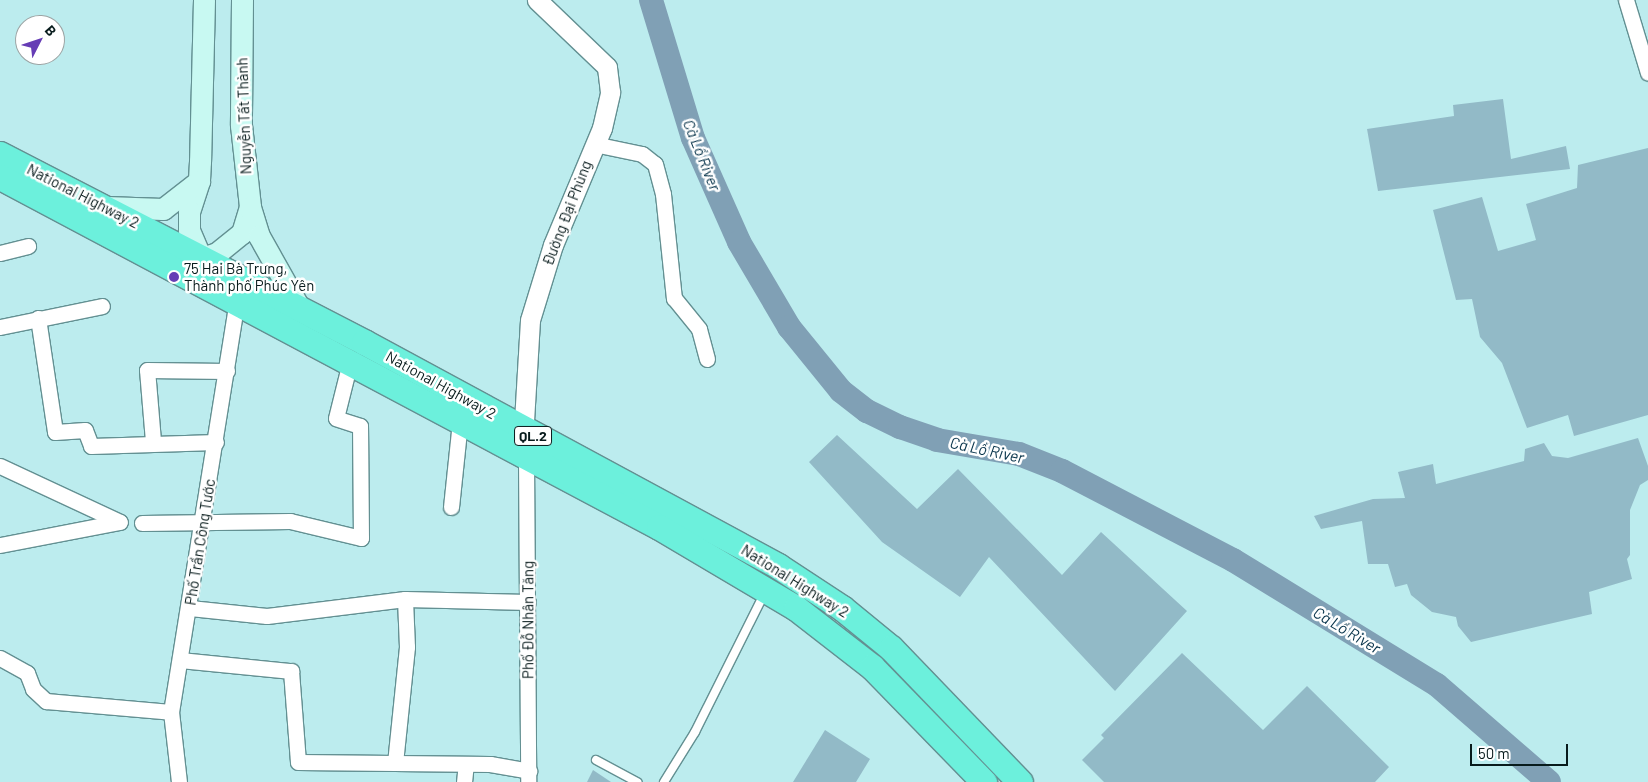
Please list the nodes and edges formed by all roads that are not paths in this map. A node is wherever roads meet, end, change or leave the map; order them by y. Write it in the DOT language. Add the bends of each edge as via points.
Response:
graph roads {
  1 [pos="204,0"];
  2 [pos="242,0"];
  3 [pos="537,0"];
  4 [pos="1626,0"];
  5 [pos="1648,73"];
  6 [pos="594,144"];
  7 [pos="0,154"];
  8 [pos="0,178"];
  9 [pos="199,181"];
  10 [pos="106,207"];
  11 [pos="250,207"];
  12 [pos="28,246"];
  13 [pos="0,253"];
  14 [pos="201,258"];
  15 [pos="237,302"];
  16 [pos="102,306"];
  17 [pos="300,309"];
  18 [pos="38,318"];
  19 [pos="0,327"];
  20 [pos="706,359"];
  21 [pos="350,362"];
  22 [pos="227,371"];
  23 [pos="460,422"];
  24 [pos="522,430"];
  25 [pos="153,441"];
  26 [pos="216,442"];
  27 [pos="526,458"];
  28 [pos="0,466"];
  29 [pos="451,507"];
  30 [pos="142,523"];
  31 [pos="204,524"];
  32 [pos="0,545"];
  33 [pos="778,566"];
  34 [pos="765,590"];
  35 [pos="405,600"];
  36 [pos="528,602"];
  37 [pos="190,608"];
  38 [pos="0,658"];
  39 [pos="180,660"];
  40 [pos="171,712"];
  41 [pos="596,760"];
  42 [pos="395,763"];
  43 [pos="466,764"];
  44 [pos="529,776"];
  45 [pos="179,782"];
  46 [pos="464,782"];
  47 [pos="637,782"];
  48 [pos="664,782"];
  49 [pos="984,782"];
  50 [pos="1020,782"];
  1 -- 9 [label="main road"];
  2 -- 11 [label="main road, Nguyễn Tất Thành" via="241,124"];
  3 -- 6 [label="street, Đường Đại Phùng" via="607,67 610,77 608,109"];
  4 -- 5 [label="street"];
  6 -- 20 [label="street" via="642,154 655,164 663,194 674,298 699,329"];
  6 -- 24 [label="street, Đường Đại Phùng" via="553,245 530,320"];
  7 -- 10 [label="highway, National Highway 2 / QL.2"];
  8 -- 15 [label="highway, National Highway 2 / QL.2"];
  9 -- 10 [label="main road" via="163,209"];
  9 -- 14 [label="main road" via="189,211 189,230"];
  10 -- 14 [label="highway, National Highway 2 / QL.2"];
  11 -- 14 [label="main road" via="242,233 217,253"];
  11 -- 17 [label="main road, Nguyễn Tất Thành" via="259,236"];
  12 -- 13 [label="street"];
  14 -- 17 [label="highway, National Highway 2 / QL.2"];
  15 -- 21 [label="highway, National Highway 2 / QL.2"];
  15 -- 22 [label="street, Phố Trần Công Tước"];
  16 -- 18 [label="street"];
  17 -- 24 [label="highway, National Highway 2 / QL.2"];
  18 -- 19 [label="street"];
  18 -- 25 [label="street" via="56,432 85,430 91,446"];
  21 -- 23 [label="highway, National Highway 2 / QL.2"];
  21 -- 31 [label="street" via="336,418 360,426 361,538 290,521"];
  22 -- 25 [label="street" via="147,370"];
  22 -- 26 [label="street, Phố Trần Công Tước"];
  23 -- 27 [label="highway, National Highway 2 / QL.2"];
  23 -- 29 [label="street"];
  24 -- 27 [label="street, Đường Đại Phùng"];
  24 -- 33 [label="highway, National Highway 2 / QL.2"];
  25 -- 26 [label="street"];
  26 -- 31 [label="street, Phố Trần Công Tước"];
  27 -- 34 [label="highway, National Highway 2 / QL.2" via="659,526"];
  27 -- 36 [label="street, Phố Đỗ Nhân Tăng"];
  28 -- 32 [label="street" via="120,522"];
  30 -- 31 [label="street"];
  31 -- 37 [label="street, Phố Trần Công Tước"];
  33 -- 34 [label="highway"];
  33 -- 50 [label="highway, National Highway 2 / QL.2" via="842,608 891,648"];
  34 -- 48 [label="lane" via="695,732"];
  34 -- 49 [label="highway, National Highway 2 / QL.2" via="836,636"];
  35 -- 36 [label="street"];
  35 -- 37 [label="street" via="267,616"];
  35 -- 42 [label="street" via="408,647"];
  36 -- 44 [label="street, Phố Đỗ Nhân Tăng"];
  37 -- 39 [label="street, Phố Trần Công Tước"];
  38 -- 40 [label="street" via="27,673 33,689 46,701"];
  39 -- 40 [label="street, Phố Trần Công Tước"];
  39 -- 42 [label="street" via="291,671 298,762"];
  40 -- 45 [label="street, Phố Trần Công Tước"];
  41 -- 47 [label="lane"];
  42 -- 43 [label="street"];
  43 -- 44 [label="street"];
  43 -- 46 [label="street"];
}
